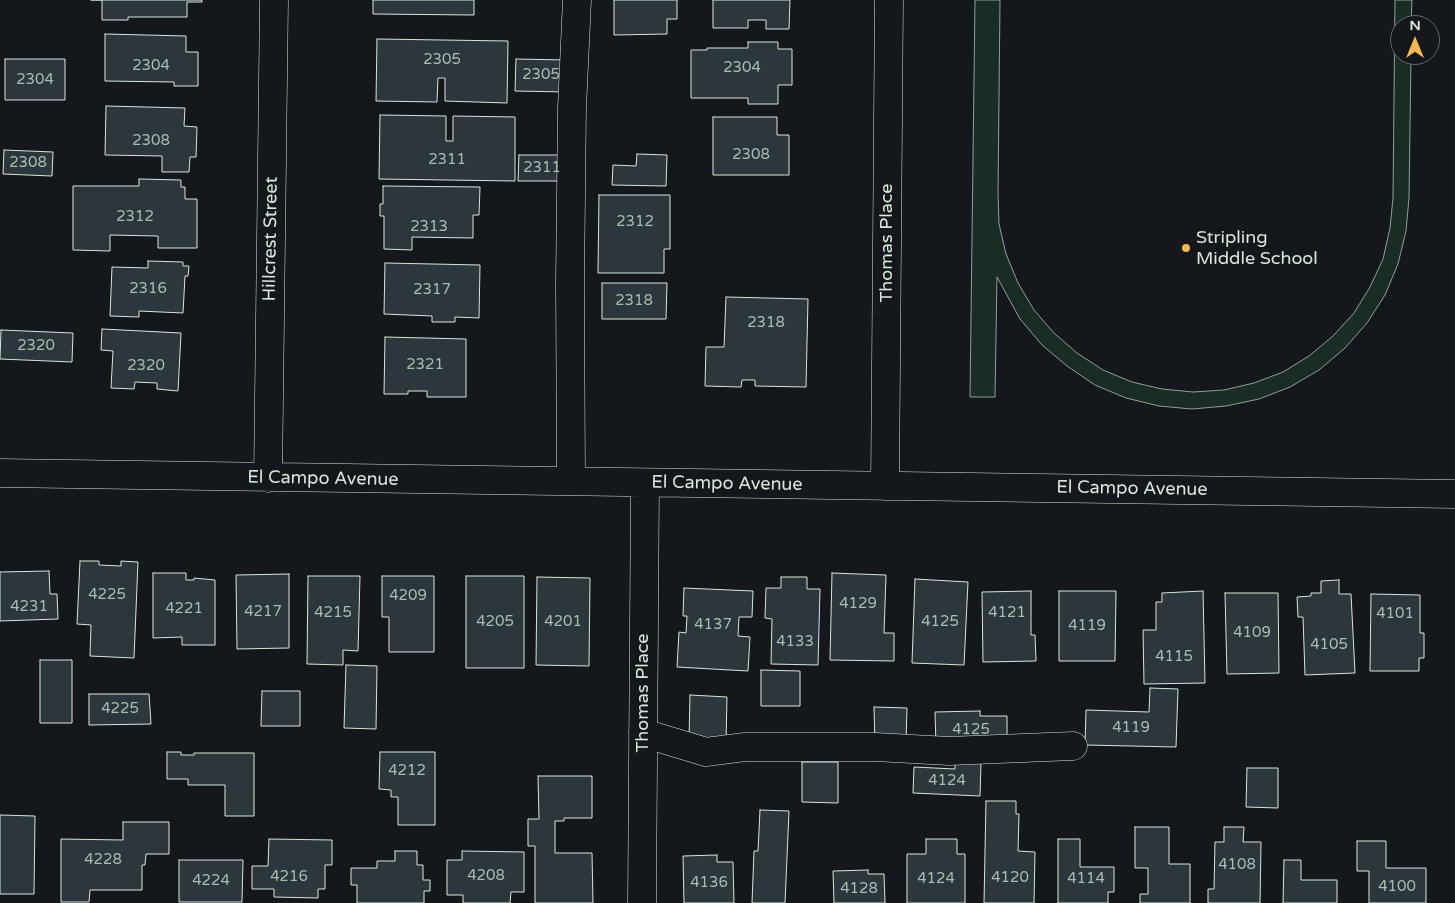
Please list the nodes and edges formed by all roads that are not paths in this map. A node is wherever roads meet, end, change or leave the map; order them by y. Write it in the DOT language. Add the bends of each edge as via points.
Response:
graph roads {
  1 [pos="274,0"];
  2 [pos="577,0"];
  3 [pos="888,0"];
  4 [pos="0,473"];
  5 [pos="268,478"];
  6 [pos="571,481"];
  7 [pos="645,482"];
  8 [pos="885,486"];
  9 [pos="1455,494"];
  10 [pos="643,733"];
  11 [pos="1072,746"];
  12 [pos="642,903"];
  1 -- 5 [label="street, Hillcrest Street"];
  2 -- 6 [label="street" via="572,108"];
  3 -- 8 [label="street, Thomas Place"];
  4 -- 5 [label="street, El Campo Avenue"];
  5 -- 6 [label="street, El Campo Avenue"];
  6 -- 7 [label="street, El Campo Avenue"];
  7 -- 8 [label="street, El Campo Avenue"];
  7 -- 10 [label="street, Thomas Place"];
  8 -- 9 [label="street, El Campo Avenue"];
  10 -- 11 [label="street" via="706,752 745,748 948,751"];
  10 -- 12 [label="street, Thomas Place"];
}
